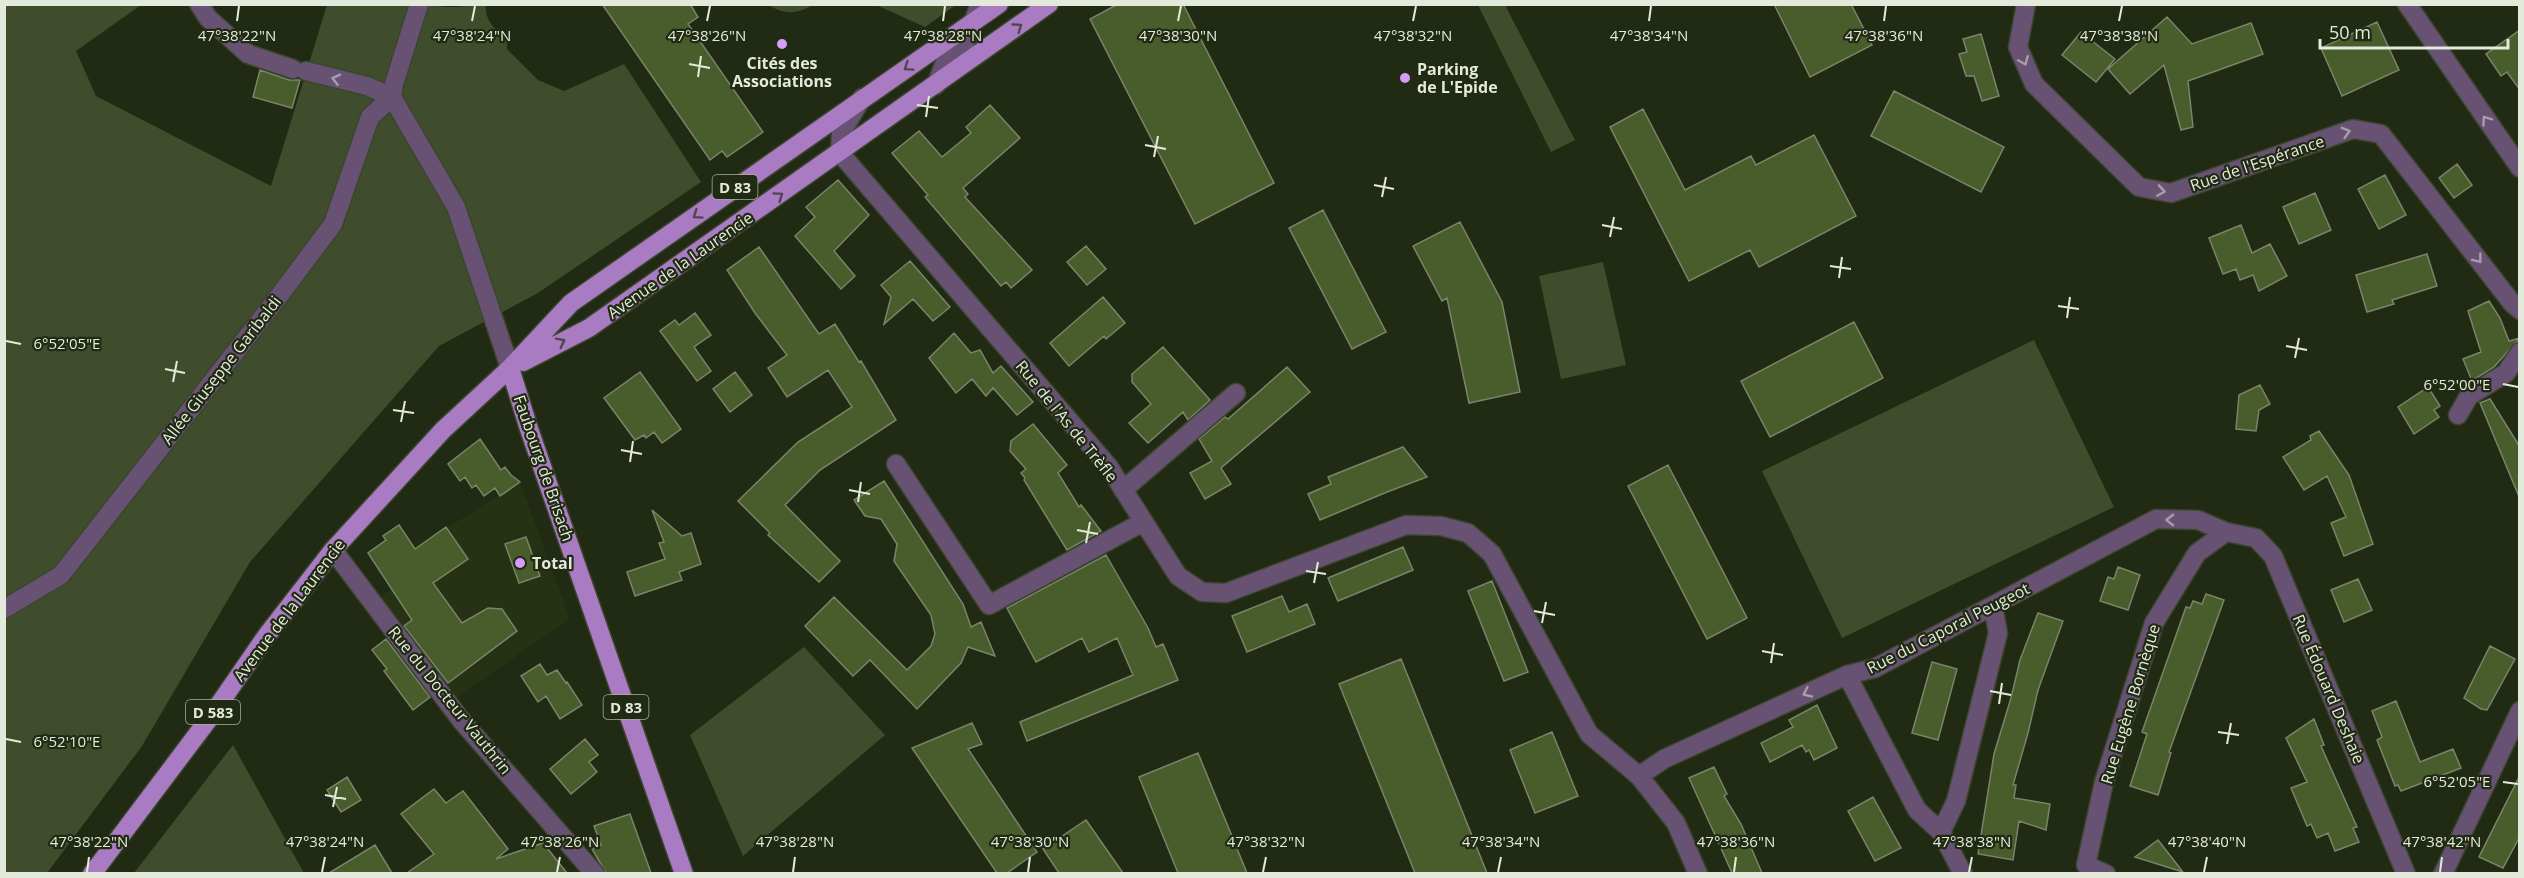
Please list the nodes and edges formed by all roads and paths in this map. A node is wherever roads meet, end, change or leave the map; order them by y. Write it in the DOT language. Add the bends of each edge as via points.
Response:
graph roads {
  1 [pos="199,4"];
  2 [pos="419,4"];
  3 [pos="980,4"];
  4 [pos="999,4"];
  5 [pos="1049,4"];
  6 [pos="2026,4"];
  7 [pos="2407,4"];
  8 [pos="974,22"];
  9 [pos="936,85"];
  10 [pos="393,98"];
  11 [pos="862,98"];
  12 [pos="840,153"];
  13 [pos="2520,168"];
  14 [pos="2520,310"];
  15 [pos="2520,352"];
  16 [pos="510,368"];
  17 [pos="1236,393"];
  18 [pos="2458,415"];
  19 [pos="896,464"];
  20 [pos="1123,490"];
  21 [pos="1143,522"];
  22 [pos="2226,532"];
  23 [pos="333,550"];
  24 [pos="1994,606"];
  25 [pos="4,609"];
  26 [pos="1847,675"];
  27 [pos="2520,711"];
  28 [pos="1640,776"];
  29 [pos="1941,832"];
  30 [pos="2082,869"];
  31 [pos="92,873"];
  32 [pos="595,873"];
  33 [pos="684,873"];
  34 [pos="1698,873"];
  35 [pos="1963,873"];
  36 [pos="2106,873"];
  37 [pos="2406,873"];
  38 [pos="2443,873"];
  10 -- 1 [label="street, one-way" via="367,86 248,54 208,18"];
  2 -- 10 [label="street"];
  3 -- 8 [label="street"];
  4 -- 8 [label="main road, Avenue de la Laurencie / D 83"];
  9 -- 5 [label="main road, Avenue de la Laurencie / D 83, one-way"];
  6 -- 14 [label="street, Rue de l'Espérance, one-way" via="2018,47 2034,84 2139,187 2171,193 2353,129 2381,134"];
  13 -- 7 [label="street, one-way"];
  8 -- 9 [label="street" via="965,43 948,55"];
  8 -- 11 [label="main road, Avenue de la Laurencie / D 83, one-way"];
  9 -- 12 [label="main road, Avenue de la Laurencie / D 83"];
  10 -- 16 [label="street" via="456,207"];
  10 -- 25 [label="street, Allée Giuseppe Garibaldi" via="370,117 333,224 276,300 61,574"];
  11 -- 12 [label="street" via="841,133"];
  11 -- 16 [label="main road, Avenue de la Laurencie / D 83, one-way" via="571,303"];
  16 -- 12 [label="main road, Avenue de la Laurencie / D 83, one-way" via="589,328"];
  12 -- 20 [label="street, Rue de l'As de Trèfle" via="1101,458"];
  15 -- 18 [label="street" via="2506,373 2469,396"];
  16 -- 23 [label="main road, Avenue de la Laurencie / D 583" via="454,418"];
  16 -- 33 [label="main road, Faubourg de Brisach / D 83"];
  17 -- 20 [label="street"];
  19 -- 21 [label="street" via="989,605"];
  20 -- 21 [label="street, Rue de l'As de Trèfle"];
  21 -- 28 [label="street, Rue de l'As de Trèfle" via="1178,576 1202,592 1226,593 1406,525 1441,526 1468,533 1492,554 1589,734"];
  22 -- 24 [label="street, Rue du Caporal Peugeot, one-way" via="2198,520 2156,519"];
  22 -- 30 [label="street, Rue Eugène Bornèque" via="2197,553 2154,623 2104,782"];
  22 -- 37 [label="street, Rue Édouard Deshaie" via="2256,538 2273,556"];
  23 -- 31 [label="main road, Avenue de la Laurencie / D 583"];
  23 -- 32 [label="street, Rue du Docteur Vauthrin" via="461,720"];
  24 -- 26 [label="street, Rue du Caporal Peugeot" via="1875,668"];
  24 -- 29 [label="street" via="1998,633 1956,801"];
  26 -- 28 [label="street, Rue du Caporal Peugeot, one-way" via="1664,759"];
  26 -- 29 [label="street" via="1917,810"];
  27 -- 38 [label="street"];
  28 -- 34 [label="street, Rue de l'As de Trèfle" via="1676,823"];
  29 -- 35 [label="street"];
  30 -- 36 [label="street"];
}
